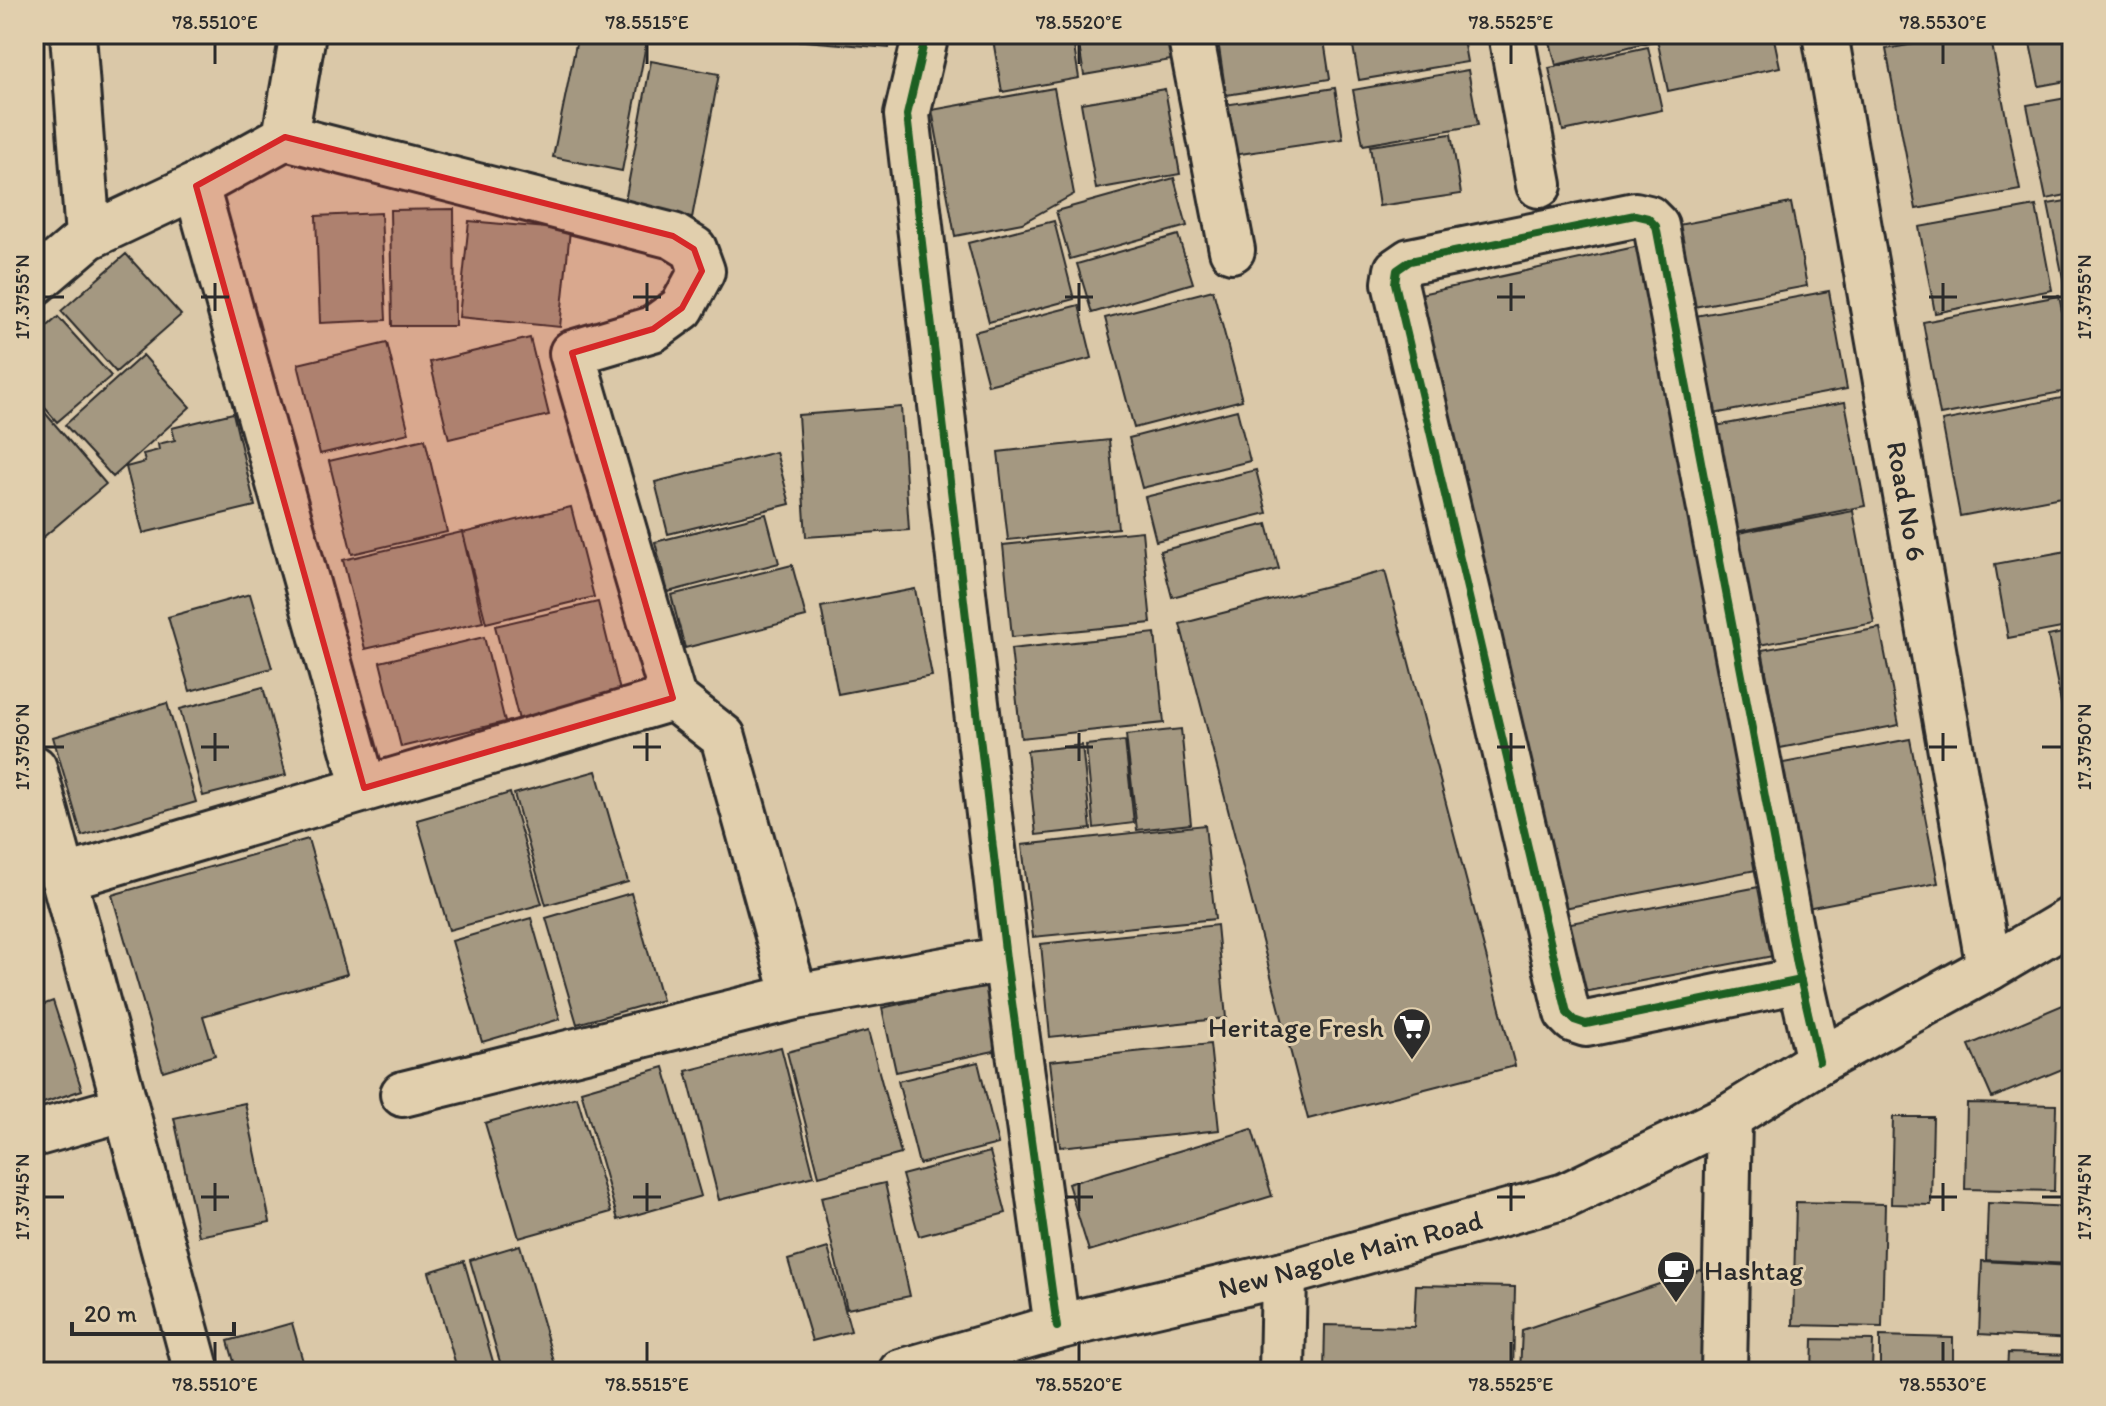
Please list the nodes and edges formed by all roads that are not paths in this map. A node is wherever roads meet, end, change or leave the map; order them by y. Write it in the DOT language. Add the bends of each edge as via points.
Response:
graph roads {
  1 [pos="73,34"];
  2 [pos="303,34"];
  3 [pos="926,34"];
  4 [pos="1190,34"];
  5 [pos="1511,34"];
  6 [pos="1825,34"];
  7 [pos="285,137"];
  8 [pos="1539,185"];
  9 [pos="196,186"];
  10 [pos="88,237"];
  11 [pos="1232,250"];
  12 [pos="34,283"];
  13 [pos="673,698"];
  14 [pos="34,768"];
  15 [pos="364,788"];
  16 [pos="63,878"];
  17 [pos="2072,919"];
  18 [pos="1006,959"];
  19 [pos="1989,968"];
  20 [pos="1801,980"];
  21 [pos="795,997"];
  22 [pos="1819,1061"];
  23 [pos="403,1094"];
  24 [pos="126,1108"];
  25 [pos="1729,1117"];
  26 [pos="34,1134"];
  27 [pos="1284,1274"];
  28 [pos="1057,1327"];
  29 [pos="197,1372"];
  30 [pos="901,1372"];
  31 [pos="1282,1372"];
  32 [pos="1724,1372"];
  1 -- 10 [label="street"];
  2 -- 7 [label="street"];
  3 -- 18 [label="street" via="907,115"];
  4 -- 11 [label="street"];
  5 -- 8 [label="street"];
  6 -- 19 [label="street, Road No 6"];
  7 -- 9 [label="street"];
  7 -- 13 [label="street" via="673,236 694,249 702,271 682,308 653,329 572,353"];
  9 -- 10 [label="street"];
  9 -- 15 [label="street"];
  10 -- 12 [label="street"];
  13 -- 15 [label="street"];
  13 -- 21 [label="street" via="723,737"];
  14 -- 16 [label="street"];
  15 -- 16 [label="street"];
  16 -- 24 [label="street"];
  17 -- 19 [label="street, New Nagole Main Road"];
  18 -- 21 [label="street"];
  18 -- 28 [label="street"];
  19 -- 22 [label="street, New Nagole Main Road"];
  20 -- 20 [label="street" via="1586,1024 1567,1013 1395,283 1397,270 1410,261 1635,215 1656,226"];
  20 -- 22 [label="street"];
  21 -- 23 [label="street"];
  22 -- 25 [label="street, New Nagole Main Road"];
  24 -- 26 [label="street"];
  24 -- 29 [label="street"];
  25 -- 27 [label="street, New Nagole Main Road" via="1565,1196"];
  25 -- 32 [label="street"];
  27 -- 28 [label="street, New Nagole Main Road"];
  27 -- 31 [label="street"];
  28 -- 30 [label="street, New Nagole Main Road"];
}
